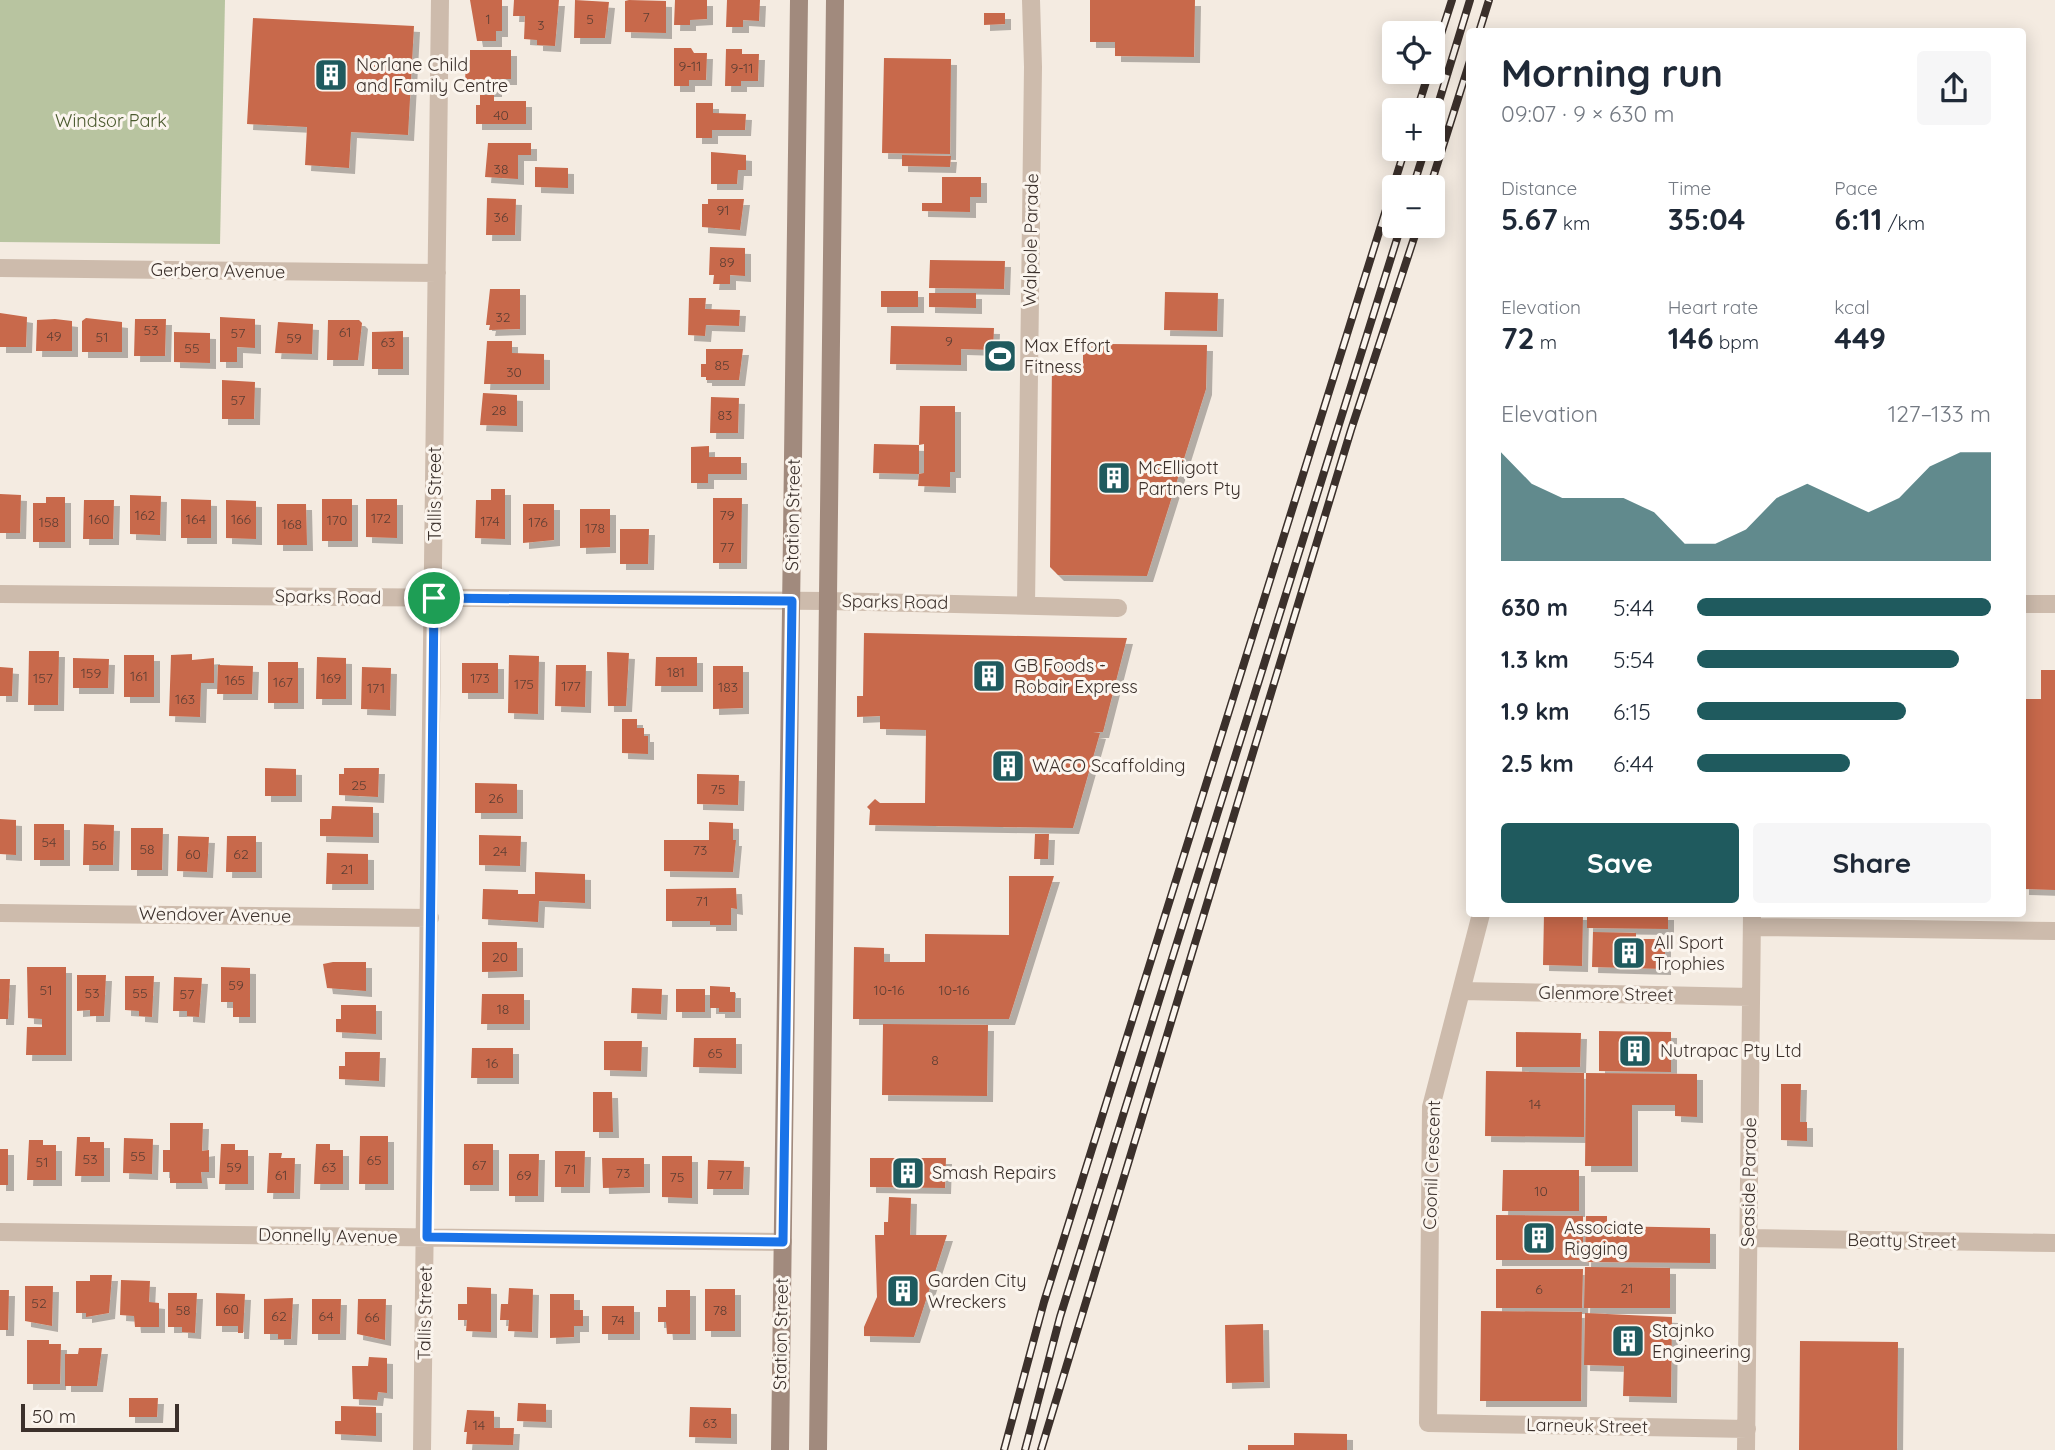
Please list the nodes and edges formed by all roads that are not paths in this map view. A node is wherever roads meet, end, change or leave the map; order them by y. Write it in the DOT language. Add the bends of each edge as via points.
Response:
graph roads {
  1 [pos="440,0"];
  2 [pos="799,0"];
  3 [pos="835,0"];
  4 [pos="1031,0"];
  5 [pos="0,268"];
  6 [pos="437,273"];
  7 [pos="0,594"];
  8 [pos="434,598"];
  9 [pos="792,601"];
  10 [pos="827,601"];
  11 [pos="2026,604"];
  12 [pos="2055,604"];
  13 [pos="1026,606"];
  14 [pos="1118,608"];
  15 [pos="0,913"];
  16 [pos="1480,917"];
  17 [pos="430,918"];
  18 [pos="1752,920"];
  19 [pos="2055,931"];
  20 [pos="1461,991"];
  21 [pos="1751,997"];
  22 [pos="0,1232"];
  23 [pos="427,1237"];
  24 [pos="1749,1238"];
  25 [pos="783,1242"];
  26 [pos="2055,1243"];
  27 [pos="1428,1423"];
  28 [pos="1747,1429"];
  29 [pos="422,1450"];
  30 [pos="780,1450"];
  31 [pos="818,1450"];
  32 [pos="1746,1450"];
  1 -- 6 [label="street, Tallis Street"];
  2 -- 9 [label="main road, Station Street"];
  3 -- 10 [label="main road, Station Street"];
  4 -- 13 [label="street, Walpole Parade"];
  5 -- 6 [label="street, Gerbera Avenue"];
  6 -- 8 [label="street, Tallis Street"];
  7 -- 8 [label="street, Sparks Road"];
  8 -- 9 [label="street, Sparks Road"];
  8 -- 17 [label="street, Tallis Street"];
  9 -- 10 [label="street, Sparks Road"];
  9 -- 25 [label="main road, Station Street"];
  10 -- 13 [label="street, Sparks Road"];
  10 -- 31 [label="main road, Station Street"];
  11 -- 12 [label="street"];
  13 -- 14 [label="street, Sparks Road"];
  15 -- 17 [label="street, Wendover Avenue"];
  16 -- 20 [label="street, Coonil Crescent"];
  17 -- 23 [label="street, Tallis Street"];
  18 -- 19 [label="street"];
  18 -- 21 [label="street, Seaside Parade"];
  20 -- 21 [label="street, Glenmore Street"];
  20 -- 27 [label="street, Coonil Crescent" via="1430,1107"];
  21 -- 24 [label="street, Seaside Parade"];
  22 -- 23 [label="street, Donnelly Avenue"];
  23 -- 25 [label="street, Donnelly Avenue"];
  23 -- 29 [label="street, Tallis Street"];
  24 -- 26 [label="street, Beatty Street"];
  24 -- 28 [label="street, Seaside Parade"];
  25 -- 30 [label="main road, Station Street"];
  27 -- 28 [label="street, Larneuk Street"];
  28 -- 32 [label="street, Seaside Parade"];
}
